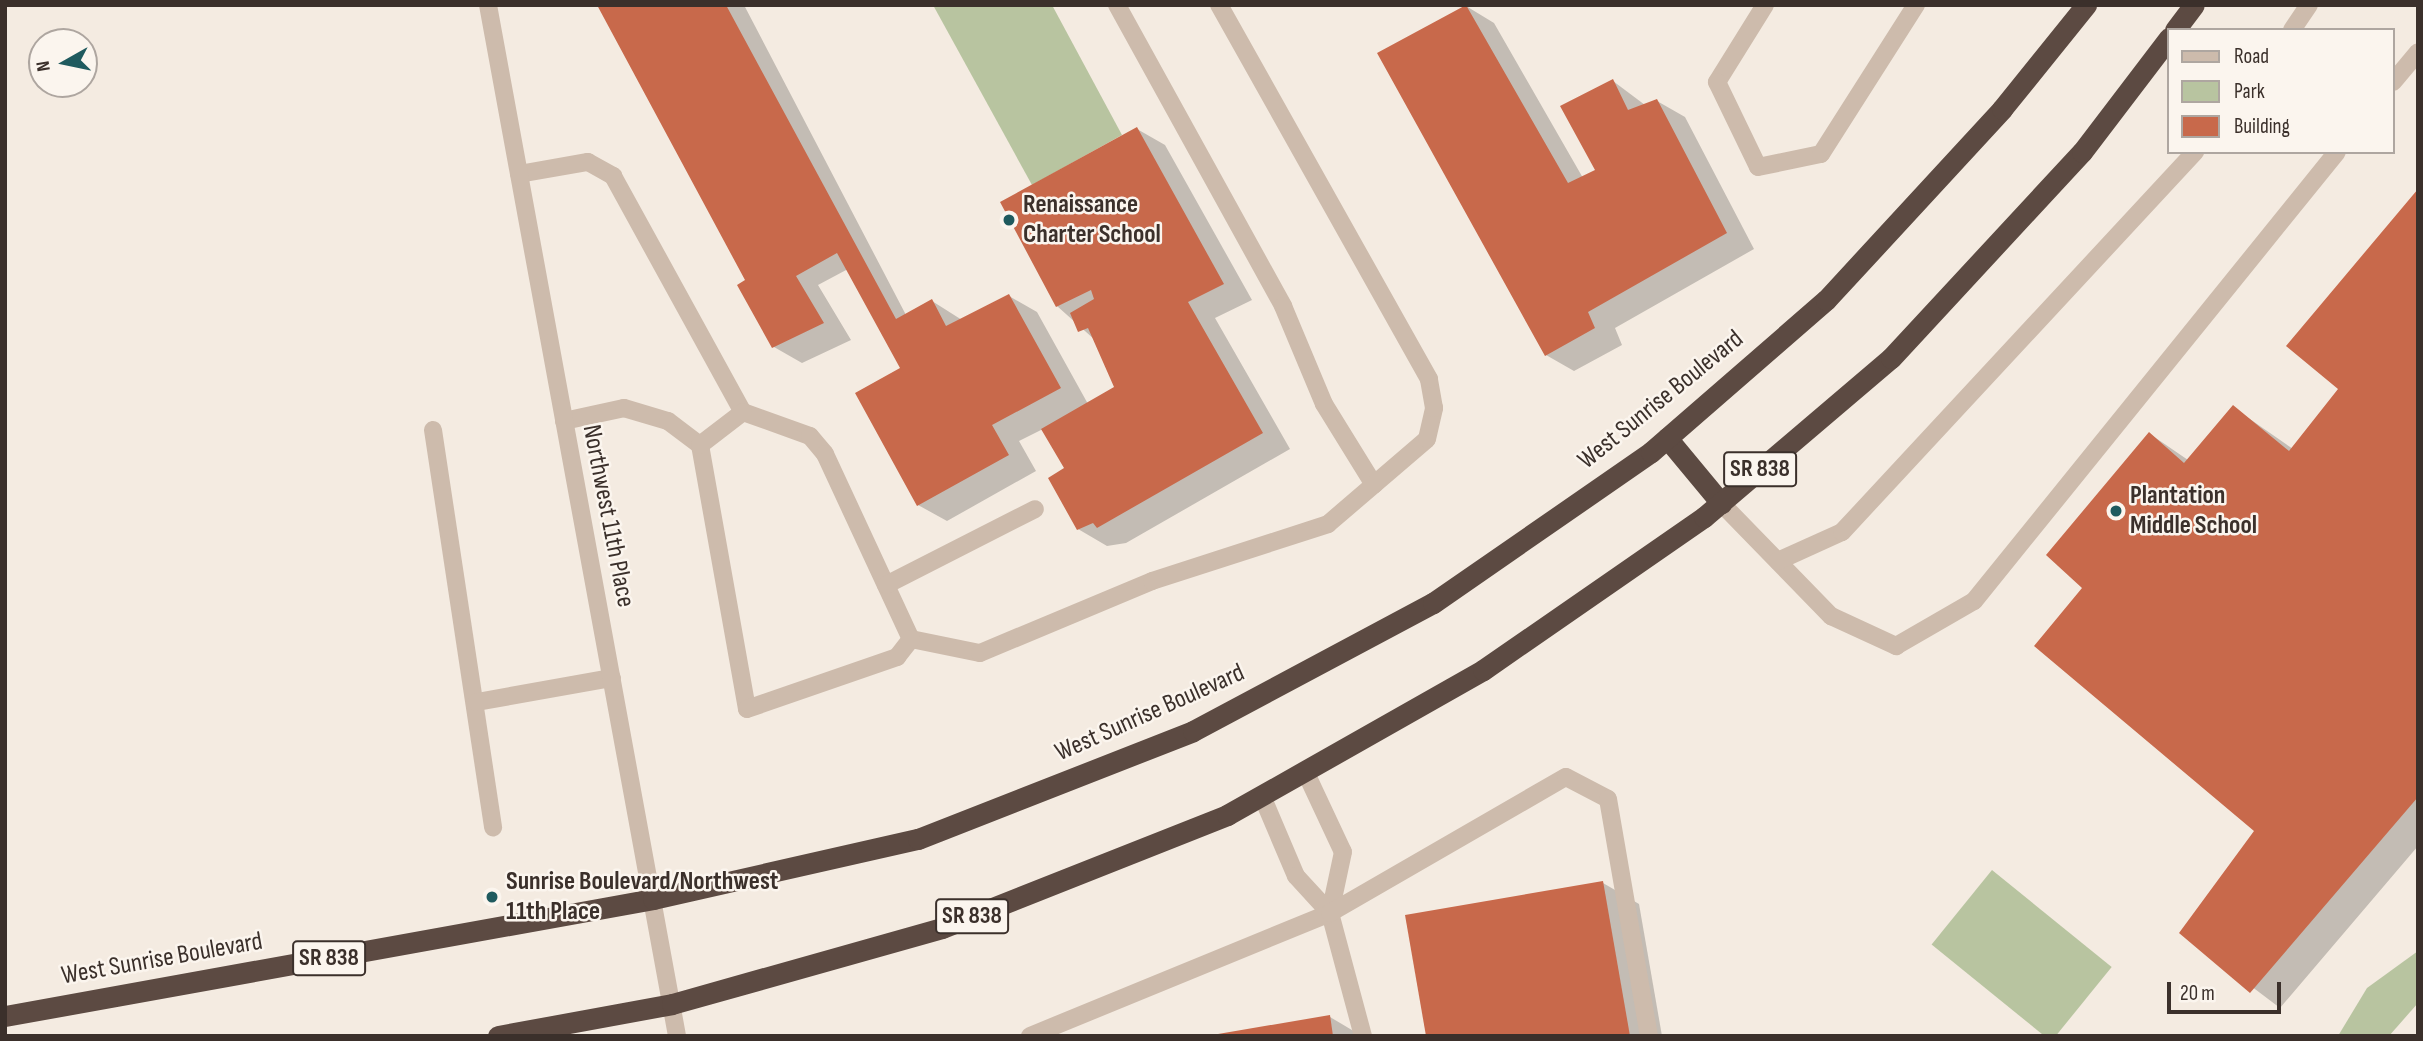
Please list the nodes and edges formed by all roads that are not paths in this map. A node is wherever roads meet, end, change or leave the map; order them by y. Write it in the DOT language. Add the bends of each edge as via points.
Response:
graph roads {
  1 [pos="488,5"];
  2 [pos="1117,5"];
  3 [pos="1219,5"];
  4 [pos="1765,5"];
  5 [pos="1916,5"];
  6 [pos="2086,5"];
  7 [pos="2194,5"];
  8 [pos="2309,5"];
  9 [pos="2177,28"];
  10 [pos="2293,28"];
  11 [pos="2168,39"];
  12 [pos="2418,52"];
  13 [pos="2395,80"];
  14 [pos="2193,154"];
  15 [pos="2335,154"];
  16 [pos="519,174"];
  17 [pos="743,412"];
  18 [pos="564,421"];
  19 [pos="433,429"];
  20 [pos="1667,438"];
  21 [pos="700,445"];
  22 [pos="1374,485"];
  23 [pos="1721,503"];
  24 [pos="1035,509"];
  25 [pos="1778,561"];
  26 [pos="886,585"];
  27 [pos="911,639"];
  28 [pos="612,678"];
  29 [pos="477,702"];
  30 [pos="1305,771"];
  31 [pos="1262,796"];
  32 [pos="494,827"];
  33 [pos="653,899"];
  34 [pos="1330,913"];
  35 [pos="672,1004"];
  36 [pos="5,1016"];
  37 [pos="1079,1028"];
  38 [pos="498,1036"];
  39 [pos="677,1036"];
  40 [pos="1030,1036"];
  41 [pos="1363,1036"];
  42 [pos="1649,1036"];
  1 -- 16 [label="street, Northwest 11th Place"];
  2 -- 22 [label="street" via="1283,306 1324,404"];
  3 -- 22 [label="street" via="1429,379 1434,408 1427,439"];
  4 -- 5 [label="street" via="1717,82 1758,167 1821,154"];
  6 -- 20 [label="highway, West Sunrise Boulevard / SR 838" via="1992,120 1826,300"];
  7 -- 9 [label="highway"];
  8 -- 10 [label="street"];
  11 -- 23 [label="highway, SR 838" via="2082,152 1891,358"];
  12 -- 13 [label="street"];
  14 -- 25 [label="street" via="1842,532"];
  15 -- 25 [label="street" via="1974,601 1896,646 1831,616"];
  16 -- 17 [label="street" via="588,162 613,176"];
  16 -- 18 [label="street, Northwest 11th Place"];
  17 -- 21 [label="street"];
  17 -- 26 [label="street" via="810,436"];
  18 -- 21 [label="street" via="624,408 668,421"];
  18 -- 28 [label="street, Northwest 11th Place"];
  19 -- 29 [label="street"];
  20 -- 23 [label="highway"];
  20 -- 33 [label="highway, West Sunrise Boulevard / SR 838" via="1433,603 1193,730 918,839"];
  21 -- 27 [label="street" via="747,709 897,657"];
  22 -- 27 [label="street" via="1328,524 1152,581 1004,647 968,652"];
  23 -- 25 [label="street"];
  23 -- 30 [label="highway, SR 838" via="1483,670"];
  24 -- 26 [label="street"];
  26 -- 27 [label="street"];
  28 -- 29 [label="street"];
  28 -- 33 [label="street, Northwest 11th Place"];
  29 -- 32 [label="street"];
  30 -- 31 [label="highway, SR 838"];
  30 -- 34 [label="street" via="1343,852"];
  31 -- 34 [label="street" via="1296,876"];
  31 -- 35 [label="highway, SR 838" via="942,928"];
  33 -- 35 [label="street, Northwest 11th Place"];
  33 -- 36 [label="highway, West Sunrise Boulevard / SR 838"];
  34 -- 37 [label="street"];
  34 -- 41 [label="street"];
  34 -- 42 [label="street" via="1566,777 1608,799"];
  35 -- 38 [label="highway, SR 838"];
  35 -- 39 [label="street, Northwest 11th Place"];
  37 -- 40 [label="street"];
}
